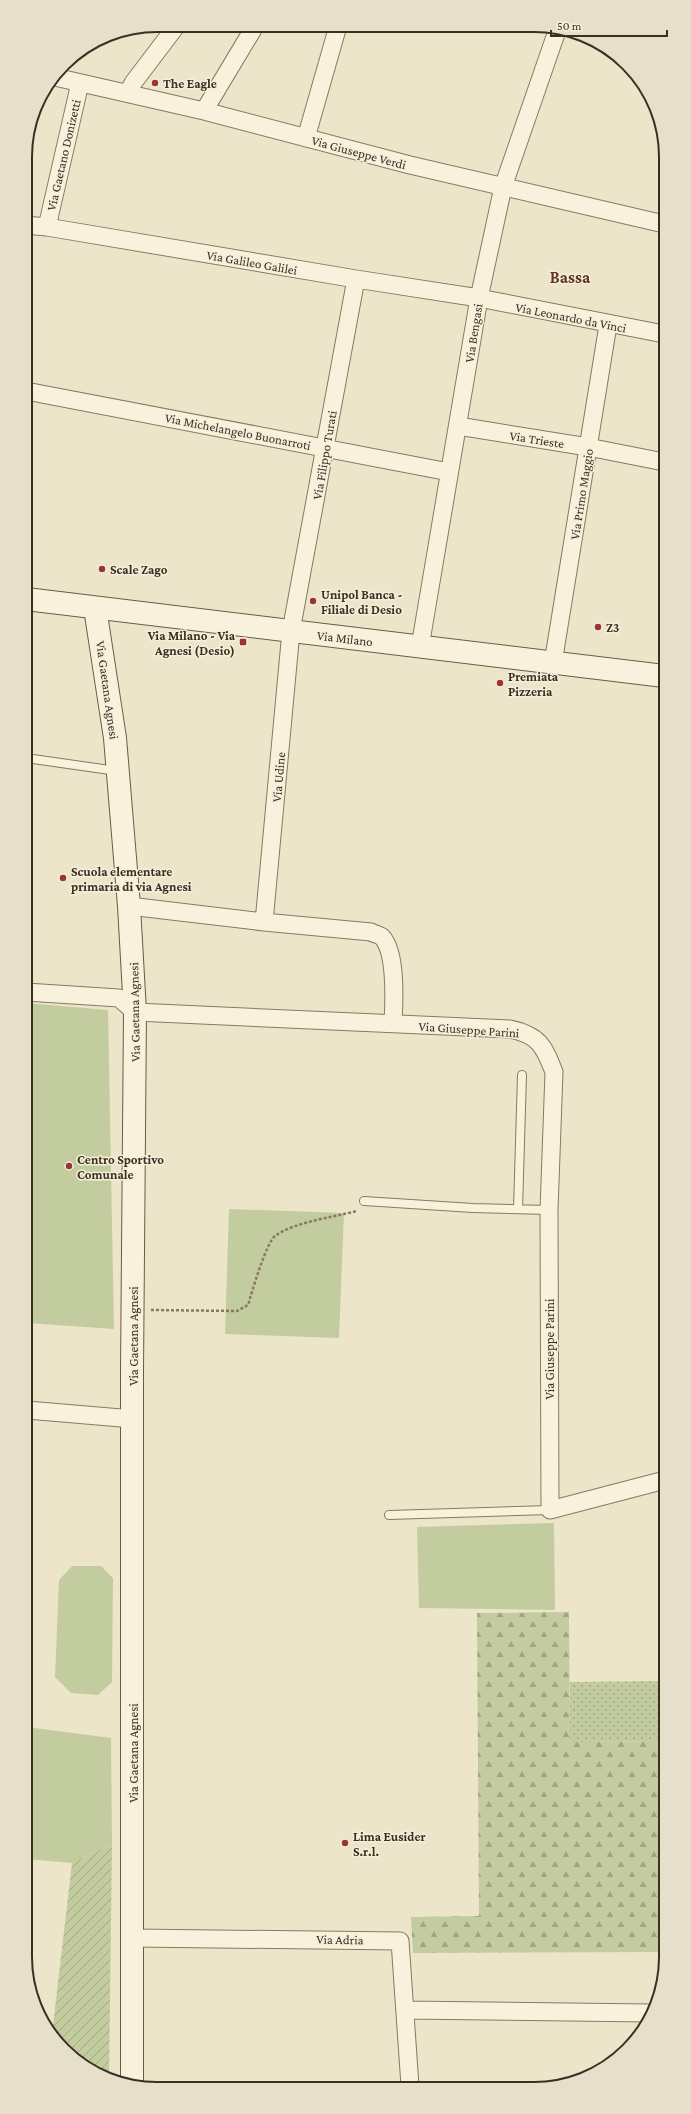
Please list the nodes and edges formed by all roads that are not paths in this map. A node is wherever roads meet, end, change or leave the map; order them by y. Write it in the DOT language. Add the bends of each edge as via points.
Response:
graph roads {
  1 [pos="172,32"];
  2 [pos="251,32"];
  3 [pos="336,32"];
  4 [pos="556,34"];
  5 [pos="60,79"];
  6 [pos="80,83"];
  7 [pos="128,93"];
  8 [pos="204,111"];
  9 [pos="306,138"];
  10 [pos="503,187"];
  11 [pos="659,223"];
  12 [pos="32,226"];
  13 [pos="47,227"];
  14 [pos="356,279"];
  15 [pos="479,298"];
  16 [pos="608,324"];
  17 [pos="659,333"];
  18 [pos="32,392"];
  19 [pos="458,426"];
  20 [pos="588,447"];
  21 [pos="325,448"];
  22 [pos="659,461"];
  23 [pos="449,472"];
  24 [pos="32,600"];
  25 [pos="95,608"];
  26 [pos="292,631"];
  27 [pos="420,647"];
  28 [pos="553,663"];
  29 [pos="659,675"];
  30 [pos="32,759"];
  31 [pos="118,771"];
  32 [pos="129,906"];
  33 [pos="264,922"];
  34 [pos="32,992"];
  35 [pos="135,1012"];
  36 [pos="393,1023"];
  37 [pos="522,1075"];
  38 [pos="364,1200"];
  39 [pos="518,1209"];
  40 [pos="549,1210"];
  41 [pos="32,1410"];
  42 [pos="133,1419"];
  43 [pos="659,1482"];
  44 [pos="550,1510"];
  45 [pos="388,1515"];
  46 [pos="134,1938"];
  47 [pos="405,2010"];
  48 [pos="645,2014"];
  49 [pos="132,2080"];
  50 [pos="410,2082"];
  1 -- 7 [label="street" via="132,83"];
  2 -- 8 [label="street"];
  3 -- 9 [label="street"];
  4 -- 10 [label="street, Via Bengasi"];
  5 -- 6 [label="street, Via Giuseppe Verdi"];
  6 -- 7 [label="street, Via Giuseppe Verdi"];
  6 -- 13 [label="street, Via Gaetano Donizetti"];
  7 -- 8 [label="street, Via Giuseppe Verdi"];
  8 -- 9 [label="street, Via Giuseppe Verdi"];
  9 -- 10 [label="street, Via Giuseppe Verdi"];
  10 -- 11 [label="street, Via Giuseppe Verdi"];
  10 -- 15 [label="street, Via Bengasi"];
  12 -- 13 [label="street, Via Galileo Galilei"];
  13 -- 14 [label="street, Via Galileo Galilei"];
  14 -- 15 [label="street, Via Galileo Galilei"];
  14 -- 21 [label="street, Via Filippo Turati"];
  15 -- 16 [label="street, Via Leonardo da Vinci"];
  15 -- 19 [label="street, Via Bengasi"];
  16 -- 17 [label="street, Via Leonardo da Vinci"];
  16 -- 20 [label="street, Via Primo Maggio"];
  18 -- 21 [label="street, Via Michelangelo Buonarroti"];
  19 -- 20 [label="street, Via Trieste"];
  19 -- 23 [label="street, Via Bengasi"];
  20 -- 22 [label="street, Via Trieste"];
  20 -- 28 [label="street, Via Primo Maggio"];
  21 -- 23 [label="street, Via Michelangelo Buonarroti"];
  21 -- 26 [label="street, Via Filippo Turati"];
  23 -- 27 [label="street, Via Bengasi"];
  24 -- 25 [label="street, Via Milano"];
  25 -- 26 [label="street, Via Milano"];
  25 -- 31 [label="street, Via Gaetana Agnesi" via="112,711"];
  26 -- 27 [label="street, Via Milano"];
  26 -- 33 [label="street, Via Udine"];
  27 -- 28 [label="street, Via Milano"];
  28 -- 29 [label="street, Via Milano"];
  30 -- 31 [label="lane"];
  31 -- 32 [label="street, Via Gaetana Agnesi"];
  32 -- 33 [label="street"];
  32 -- 35 [label="street, Via Gaetana Agnesi"];
  33 -- 36 [label="street" via="371,932 382,937 387,947 394,985"];
  34 -- 35 [label="street" via="119,998"];
  35 -- 36 [label="street, Via Giuseppe Parini"];
  35 -- 42 [label="street, Via Gaetana Agnesi"];
  36 -- 40 [label="street, Via Giuseppe Parini" via="510,1029 526,1032 540,1043 548,1054 554,1072"];
  37 -- 39 [label="lane"];
  38 -- 39 [label="lane"];
  39 -- 40 [label="lane"];
  40 -- 44 [label="street, Via Giuseppe Parini"];
  41 -- 42 [label="street"];
  42 -- 46 [label="street, Via Gaetana Agnesi"];
  43 -- 44 [label="street"];
  44 -- 45 [label="lane"];
  46 -- 47 [label="street, Via Adria" via="400,1941"];
  46 -- 49 [label="street, Via Gaetana Agnesi"];
  47 -- 48 [label="street"];
  47 -- 50 [label="street, Via Adria"];
}
